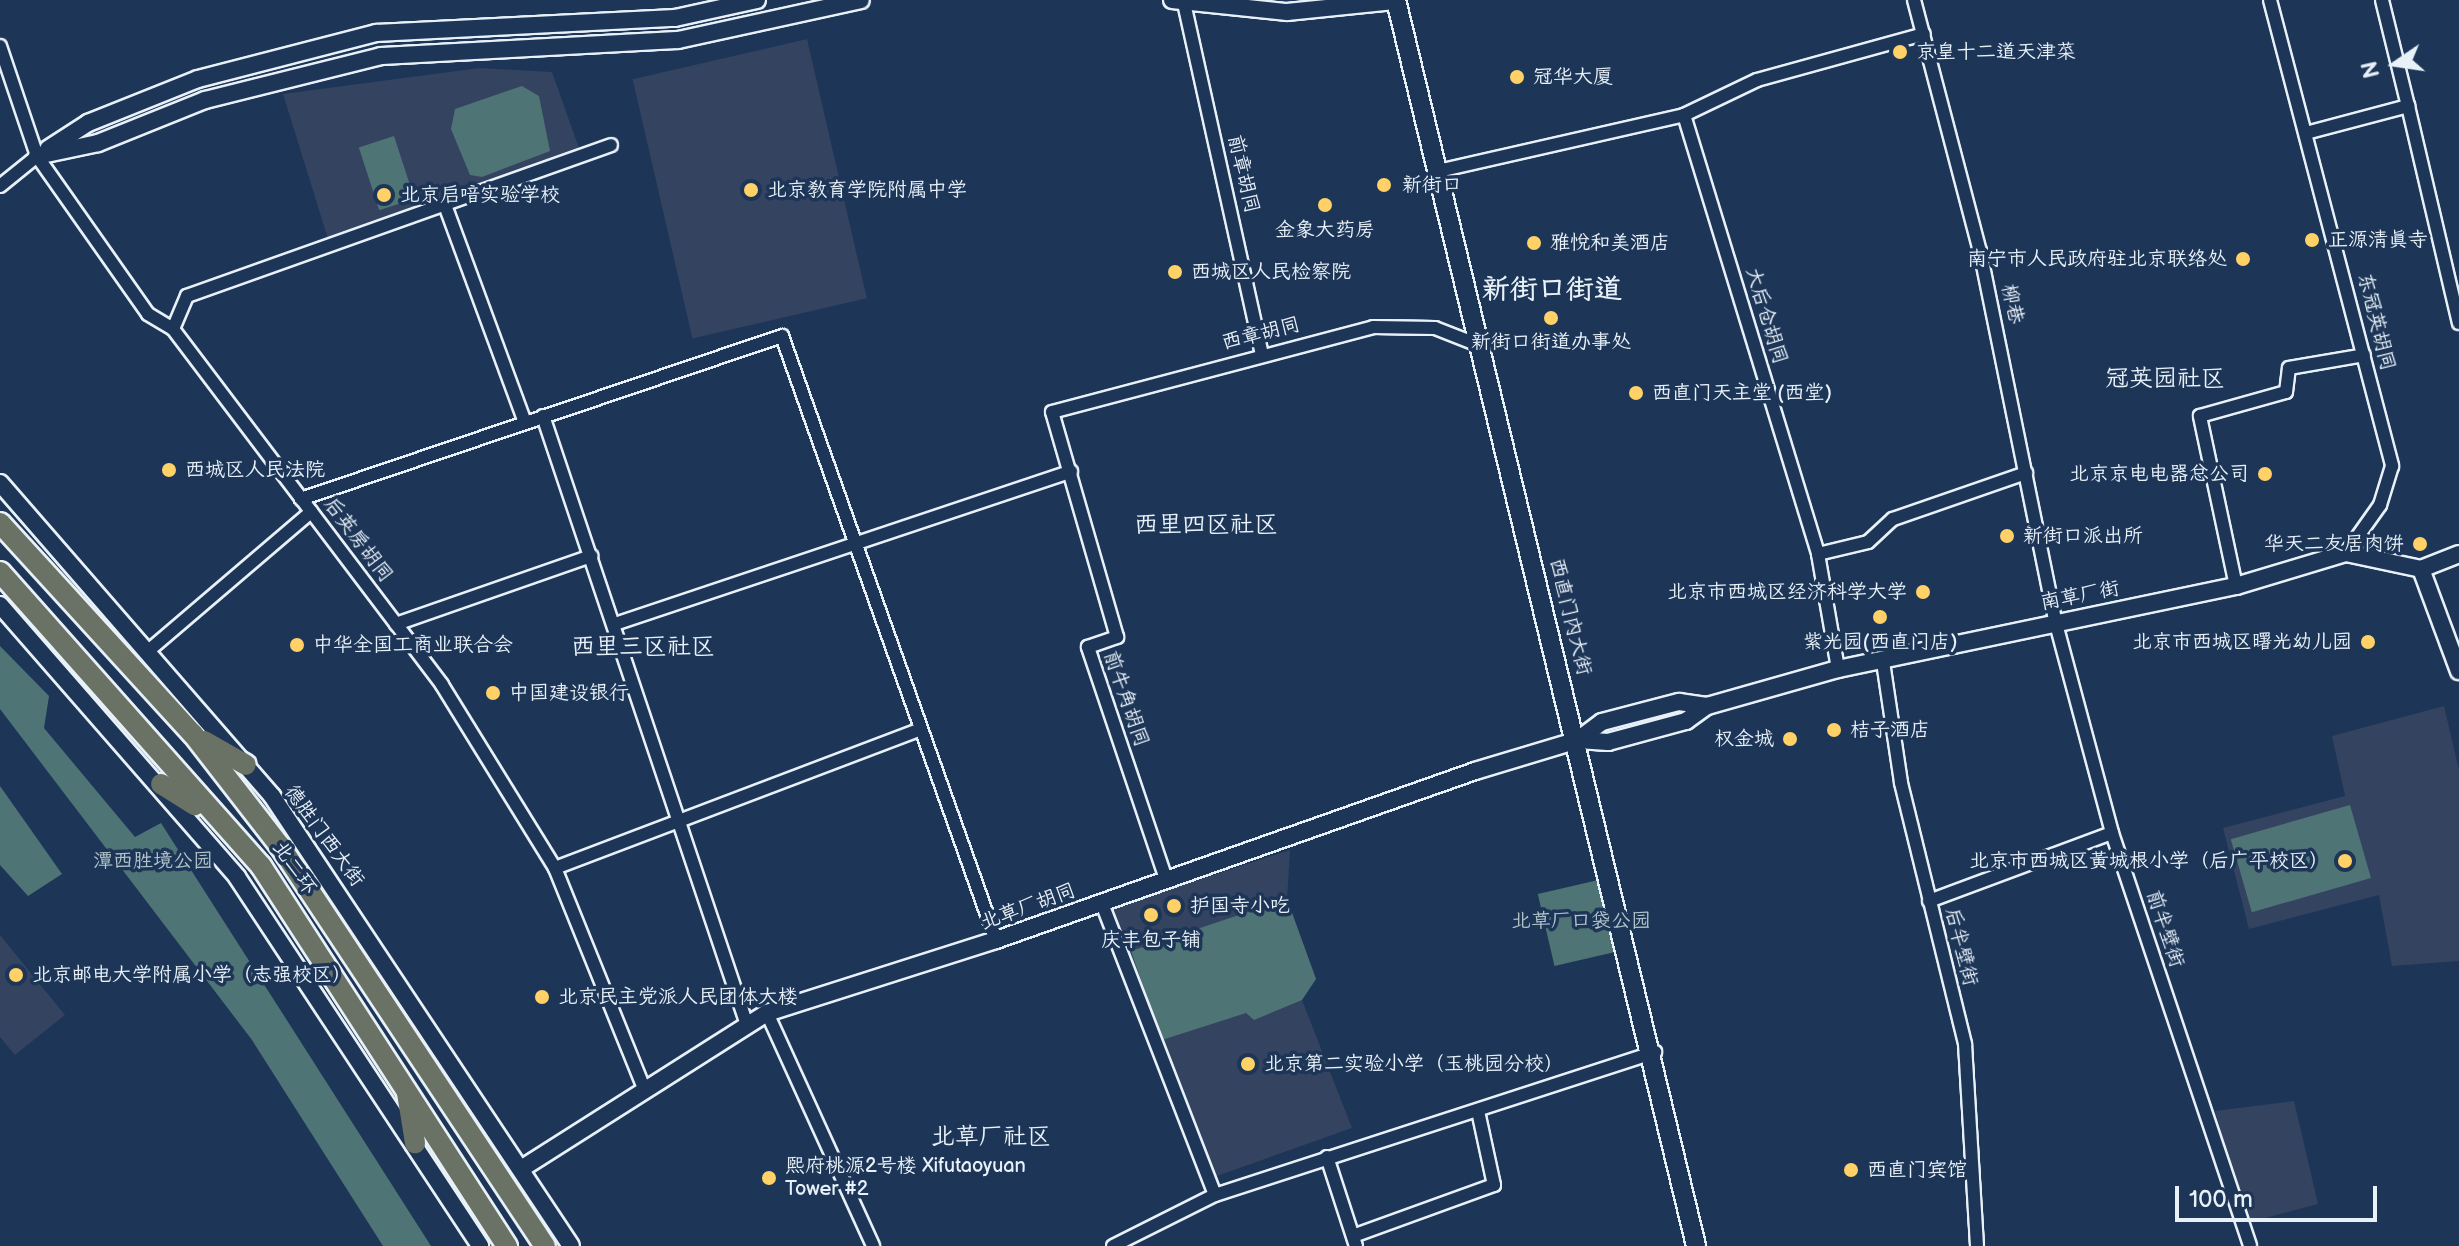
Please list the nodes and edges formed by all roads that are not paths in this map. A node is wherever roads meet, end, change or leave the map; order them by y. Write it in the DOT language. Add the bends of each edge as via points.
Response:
graph roads {
  1 [pos="757,0"];
  2 [pos="861,0"];
  3 [pos="1397,0"];
  4 [pos="1914,0"];
  5 [pos="2270,0"];
  6 [pos="2382,0"];
  7 [pos="1178,2"];
  8 [pos="1924,34"];
  9 [pos="0,46"];
  10 [pos="2408,106"];
  11 [pos="1684,115"];
  12 [pos="2306,133"];
  13 [pos="611,145"];
  14 [pos="37,156"];
  15 [pos="1438,171"];
  16 [pos="0,186"];
  17 [pos="445,205"];
  18 [pos="2459,323"];
  19 [pos="173,329"];
  20 [pos="1481,346"];
  21 [pos="1262,354"];
  22 [pos="2364,355"];
  23 [pos="1052,412"];
  24 [pos="543,416"];
  25 [pos="525,423"];
  26 [pos="1071,471"];
  27 [pos="2026,473"];
  28 [pos="0,483"];
  29 [pos="301,499"];
  30 [pos="311,512"];
  31 [pos="0,523"];
  32 [pos="856,542"];
  33 [pos="2346,553"];
  34 [pos="1818,554"];
  35 [pos="2459,554"];
  36 [pos="591,556"];
  37 [pos="2421,569"];
  38 [pos="0,572"];
  39 [pos="2236,586"];
  40 [pos="0,605"];
  41 [pos="2055,620"];
  42 [pos="396,624"];
  43 [pos="615,624"];
  44 [pos="2456,650"];
  45 [pos="147,652"];
  46 [pos="1883,662"];
  47 [pos="1838,669"];
  48 [pos="2459,671"];
  49 [pos="920,729"];
  50 [pos="193,734"];
  51 [pos="1578,740"];
  52 [pos="246,765"];
  53 [pos="161,784"];
  54 [pos="212,815"];
  55 [pos="683,820"];
  56 [pos="2112,833"];
  57 [pos="555,868"];
  58 [pos="1166,879"];
  59 [pos="1101,901"];
  60 [pos="1929,901"];
  61 [pos="996,940"];
  62 [pos="767,1013"];
  63 [pos="746,1022"];
  64 [pos="1655,1052"];
  65 [pos="405,1085"];
  66 [pos="644,1088"];
  67 [pos="1478,1111"];
  68 [pos="415,1143"];
  69 [pos="1327,1157"];
  70 [pos="521,1169"];
  71 [pos="1215,1195"];
  72 [pos="1354,1241"];
  73 [pos="480,1246"];
  74 [pos="507,1246"];
  75 [pos="545,1246"];
  76 [pos="571,1246"];
  77 [pos="873,1246"];
  78 [pos="1113,1246"];
  79 [pos="1696,1246"];
  80 [pos="1977,1246"];
  81 [pos="2250,1246"];
  1 -- 14 [label="street" via="675,18 376,33 198,79 88,123"];
  2 -- 14 [label="street" via="678,40 381,56 205,100 98,143"];
  3 -- 7 [label="street" via="1287,12"];
  3 -- 15 [label="main road, 西直门内大街"];
  4 -- 8 [label="street, 柳巷"];
  5 -- 12 [label="street, 东冠英胡同"];
  6 -- 10 [label="street"];
  7 -- 21 [label="street, 前章胡同"];
  8 -- 11 [label="street" via="1757,80"];
  8 -- 27 [label="street, 柳巷" via="1980,251"];
  9 -- 14 [label="street, 后英房胡同"];
  10 -- 12 [label="street"];
  10 -- 18 [label="street"];
  11 -- 15 [label="street"];
  11 -- 34 [label="street, 大后仓胡同"];
  12 -- 22 [label="street, 东冠英胡同"];
  13 -- 17 [label="street"];
  14 -- 16 [label="street"];
  14 -- 19 [label="street, 后英房胡同" via="148,314"];
  15 -- 20 [label="main road, 西直门内大街"];
  17 -- 19 [label="street" via="187,296"];
  17 -- 25 [label="street"];
  19 -- 29 [label="street, 后英房胡同"];
  20 -- 21 [label="street, 西章胡同" via="1435,328 1373,327"];
  20 -- 51 [label="main road, 西直门内大街"];
  21 -- 23 [label="street, 西章胡同"];
  22 -- 33 [label="street, 东冠英胡同" via="2392,466 2380,505"];
  22 -- 39 [label="street" via="2289,368 2286,392 2200,416"];
  23 -- 26 [label="street, 前牛角胡同"];
  24 -- 25 [label="street"];
  24 -- 32 [label="street" via="782,336"];
  24 -- 36 [label="street"];
  25 -- 29 [label="street"];
  26 -- 32 [label="street"];
  26 -- 58 [label="street, 前牛角胡同" via="1117,637 1088,647"];
  27 -- 34 [label="street" via="1893,519 1868,542"];
  27 -- 41 [label="street, 柳巷"];
  28 -- 45 [label="street, 德胜门西大街"];
  29 -- 30 [label="street, 后英房胡同"];
  30 -- 42 [label="street, 后英房胡同"];
  30 -- 45 [label="street"];
  31 -- 50 [label="highway, 北二环"];
  32 -- 43 [label="street"];
  32 -- 49 [label="street"];
  33 -- 37 [label="street, 南草厂街"];
  33 -- 39 [label="street, 南草厂街"];
  34 -- 47 [label="street, 大后仓胡同"];
  35 -- 37 [label="street"];
  36 -- 42 [label="street"];
  36 -- 43 [label="street"];
  37 -- 44 [label="street"];
  38 -- 54 [label="highway, 北二环"];
  39 -- 41 [label="street, 南草厂街"];
  40 -- 53 [label="street"];
  41 -- 46 [label="street, 南草厂街"];
  41 -- 56 [label="street, 前半壁街"];
  42 -- 57 [label="street, 后英房胡同" via="442,685"];
  43 -- 55 [label="street"];
  44 -- 48 [label="street"];
  45 -- 52 [label="street, 德胜门西大街"];
  46 -- 47 [label="street, 南草厂街"];
  46 -- 60 [label="street, 后半壁街"];
  47 -- 51 [label="street, 南草厂街" via="1707,706 1686,721 1608,742"];
  49 -- 55 [label="street"];
  49 -- 61 [label="street"];
  50 -- 52 [label="highway"];
  50 -- 75 [label="highway, 北二环" via="288,858"];
  51 -- 58 [label="street, 北草厂胡同"];
  51 -- 64 [label="main road, 西直门内大街"];
  52 -- 70 [label="street, 德胜门西大街" via="320,861"];
  53 -- 54 [label="highway"];
  53 -- 68 [label="street" via="237,877"];
  54 -- 65 [label="highway, 北二环" via="261,866"];
  55 -- 57 [label="street"];
  55 -- 63 [label="street"];
  56 -- 60 [label="street"];
  56 -- 81 [label="street, 前半壁街"];
  57 -- 66 [label="street, 后英房胡同"];
  58 -- 59 [label="street, 北草厂胡同"];
  59 -- 61 [label="street, 北草厂胡同"];
  59 -- 71 [label="street"];
  60 -- 80 [label="street, 后半壁街" via="1965,1044"];
  61 -- 62 [label="street, 北草厂胡同"];
  62 -- 63 [label="street, 北草厂胡同"];
  62 -- 77 [label="street"];
  63 -- 66 [label="street, 北草厂胡同"];
  64 -- 67 [label="street"];
  64 -- 79 [label="main road, 西直门内大街"];
  65 -- 68 [label="highway"];
  65 -- 74 [label="highway, 北二环"];
  66 -- 70 [label="street, 北草厂胡同"];
  67 -- 69 [label="street"];
  67 -- 72 [label="street" via="1494,1185"];
  68 -- 73 [label="street"];
  69 -- 71 [label="street"];
  69 -- 72 [label="street"];
  70 -- 76 [label="street, 德胜门西大街"];
  71 -- 78 [label="street"];
}
